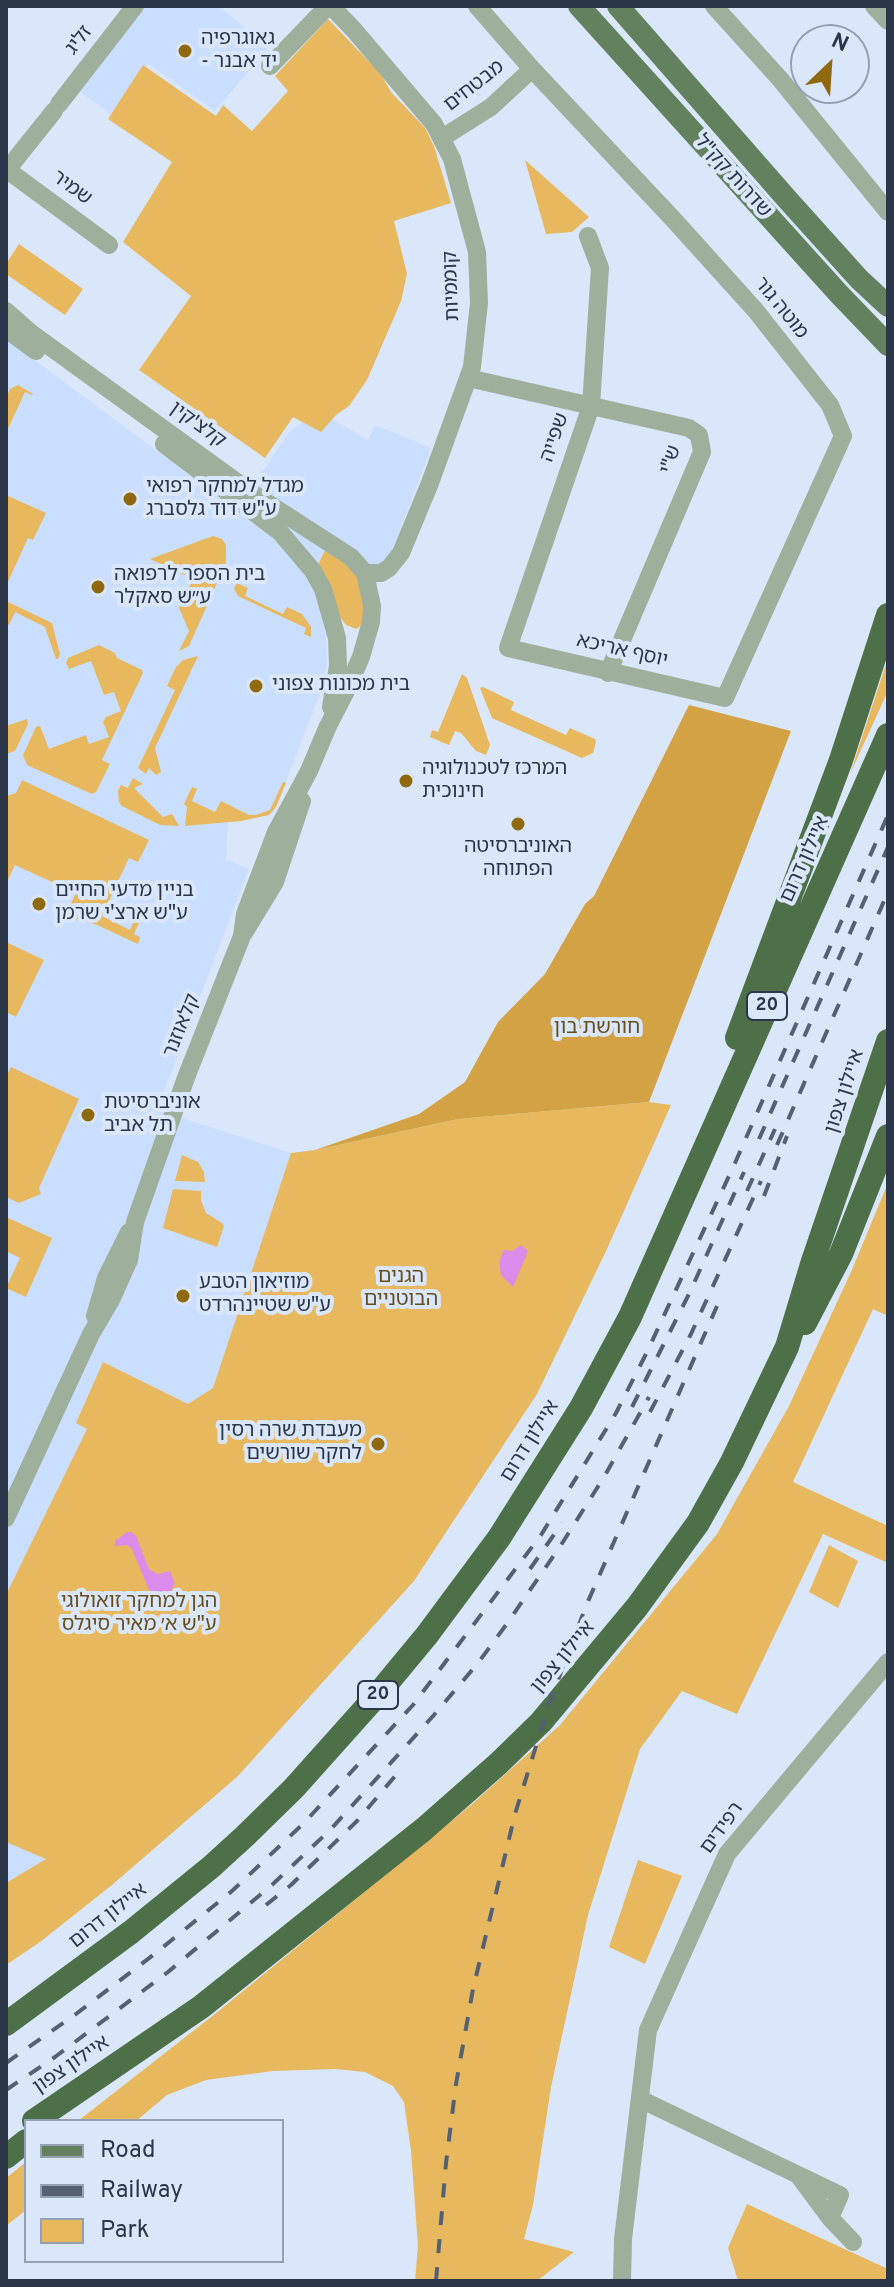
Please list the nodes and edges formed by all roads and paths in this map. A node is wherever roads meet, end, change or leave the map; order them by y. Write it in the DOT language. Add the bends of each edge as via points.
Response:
graph roads {
  1 [pos="135,6"];
  2 [pos="329,6"];
  3 [pos="477,6"];
  4 [pos="579,6"];
  5 [pos="618,6"];
  6 [pos="874,6"];
  7 [pos="725,10"];
  8 [pos="888,21"];
  9 [pos="270,66"];
  10 [pos="532,69"];
  11 [pos="442,138"];
  12 [pos="7,169"];
  13 [pos="888,212"];
  14 [pos="588,236"];
  15 [pos="109,245"];
  16 [pos="888,306"];
  17 [pos="6,311"];
  18 [pos="6,329"];
  19 [pos="888,345"];
  20 [pos="468,378"];
  21 [pos="591,406"];
  22 [pos="329,542"];
  23 [pos="313,571"];
  24 [pos="365,573"];
  25 [pos="332,615"];
  26 [pos="888,615"];
  27 [pos="367,638"];
  28 [pos="508,648"];
  29 [pos="608,673"];
  30 [pos="725,698"];
  31 [pos="328,726"];
  32 [pos="888,735"];
  33 [pos="888,1041"];
  34 [pos="888,1136"];
  35 [pos="649,1278"];
  36 [pos="787,1347"];
  37 [pos="6,1518"];
  38 [pos="888,1662"];
  39 [pos="6,2024"];
  40 [pos="158,2037"];
  41 [pos="640,2099"];
  42 [pos="37,2119"];
  43 [pos="54,2119"];
  44 [pos="24,2127"];
  45 [pos="6,2140"];
  46 [pos="24,2143"];
  47 [pos="6,2157"];
  48 [pos="853,2242"];
  49 [pos="622,2281"];
  1 -- 12 [label="street, זליג"];
  2 -- 9 [label="street, קוממיות"];
  2 -- 11 [label="street, קוממיות"];
  3 -- 10 [label="street, מוטה גור"];
  4 -- 19 [label="main road, שדרות קק\"ל"];
  5 -- 16 [label="main road, שדרות קק\"ל"];
  6 -- 8 [label="street"];
  7 -- 13 [label="street"];
  10 -- 11 [label="street, מבטחים" via="491,107"];
  10 -- 30 [label="street, מוטה גור" via="756,311 830,405 843,436"];
  11 -- 20 [label="street, קוממיות" via="477,252 479,303"];
  12 -- 15 [label="street, שמיר"];
  14 -- 21 [label="street, שפייה" via="600,268"];
  17 -- 22 [label="street, קלצ'קין" via="240,484"];
  18 -- 23 [label="street, קלצ'קין" via="267,521"];
  20 -- 21 [label="street, ש\"י"];
  20 -- 24 [label="street, קוממיות" via="401,553 381,573"];
  21 -- 28 [label="street, שפייה"];
  21 -- 29 [label="street, ש\"י" via="689,428 699,435 702,452"];
  22 -- 23 [label="street" via="319,551"];
  22 -- 24 [label="street, קלצ'קין"];
  23 -- 25 [label="street, קלצ'קין"];
  24 -- 27 [label="street, קלאוזנר" via="372,606"];
  25 -- 27 [label="street" via="347,631"];
  25 -- 31 [label="street, קלאוזנר" via="338,666"];
  26 -- 35 [label="highway" via="841,760"];
  27 -- 31 [label="street, קלאוזנר"];
  28 -- 29 [label="street, יוסף אריכא"];
  29 -- 30 [label="street, יוסף אריכא"];
  31 -- 37 [label="street, קלאוזנר" via="275,882 242,936 135,1222 99,1296 91,1334"];
  32 -- 35 [label="highway, איילון דרום / 20"];
  33 -- 36 [label="highway, איילון צפון"];
  34 -- 36 [label="highway" via="841,1254 809,1318"];
  35 -- 39 [label="highway, איילון דרום / 20" via="538,1479 458,1594 379,1693 294,1788 211,1867"];
  36 -- 40 [label="highway, איילון צפון" via="698,1523 553,1708 424,1829"];
  38 -- 41 [label="street, רפידים" via="727,1854 648,2030"];
  40 -- 42 [label="highway, איילון צפון"];
  40 -- 43 [label="highway"];
  41 -- 48 [label="street" via="840,2195 830,2218"];
  41 -- 49 [label="street, רפידים"];
  44 -- 45 [label="highway"];
  46 -- 47 [label="highway"];
}
